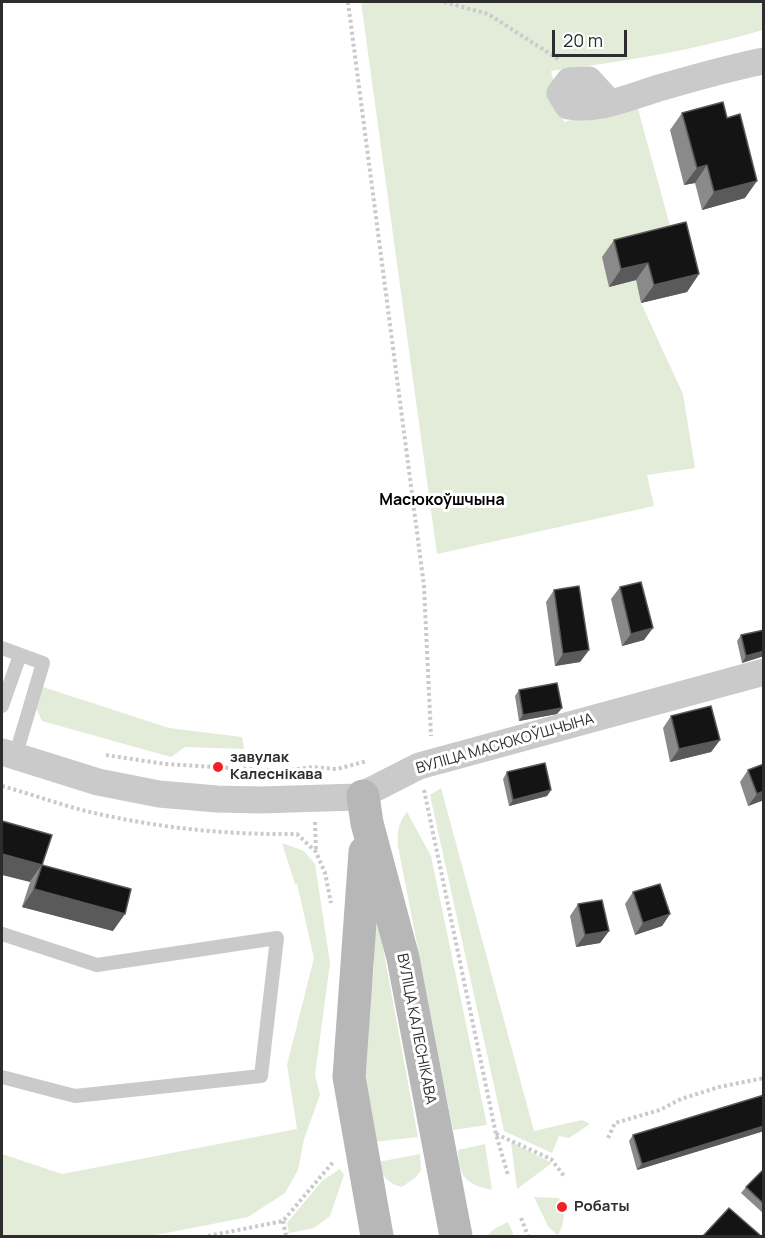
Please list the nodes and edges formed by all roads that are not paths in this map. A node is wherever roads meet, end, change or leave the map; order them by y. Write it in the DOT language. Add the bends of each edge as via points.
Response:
graph roads {
  1 [pos="764,61"];
  2 [pos="589,80"];
  3 [pos="2,648"];
  4 [pos="20,655"];
  5 [pos="764,672"];
  6 [pos="2,706"];
  7 [pos="8,754"];
  8 [pos="365,810"];
  9 [pos="2,934"];
  10 [pos="2,1077"];
  11 [pos="377,1236"];
  12 [pos="456,1236"];
  1 -- 2 [label="street" via="726,68 610,103 583,108 568,106 560,93 569,81"];
  3 -- 4 [label="lane"];
  4 -- 6 [label="lane"];
  4 -- 7 [label="lane" via="43,663"];
  5 -- 8 [label="street, ВУЛІЦА МАСЮКОЎШЧЫНА" via="419,766"];
  7 -- 8 [label="street, ВУЛІЦА МАСЮКОЎШЧЫНА" via="132,790 186,797 290,800"];
  8 -- 11 [label="street" via="349,1077"];
  8 -- 12 [label="street, ВУЛІЦА КАЛЕСНІКАВА" via="403,958"];
  9 -- 10 [label="lane" via="97,965 277,938 261,1076 75,1096"];
}
